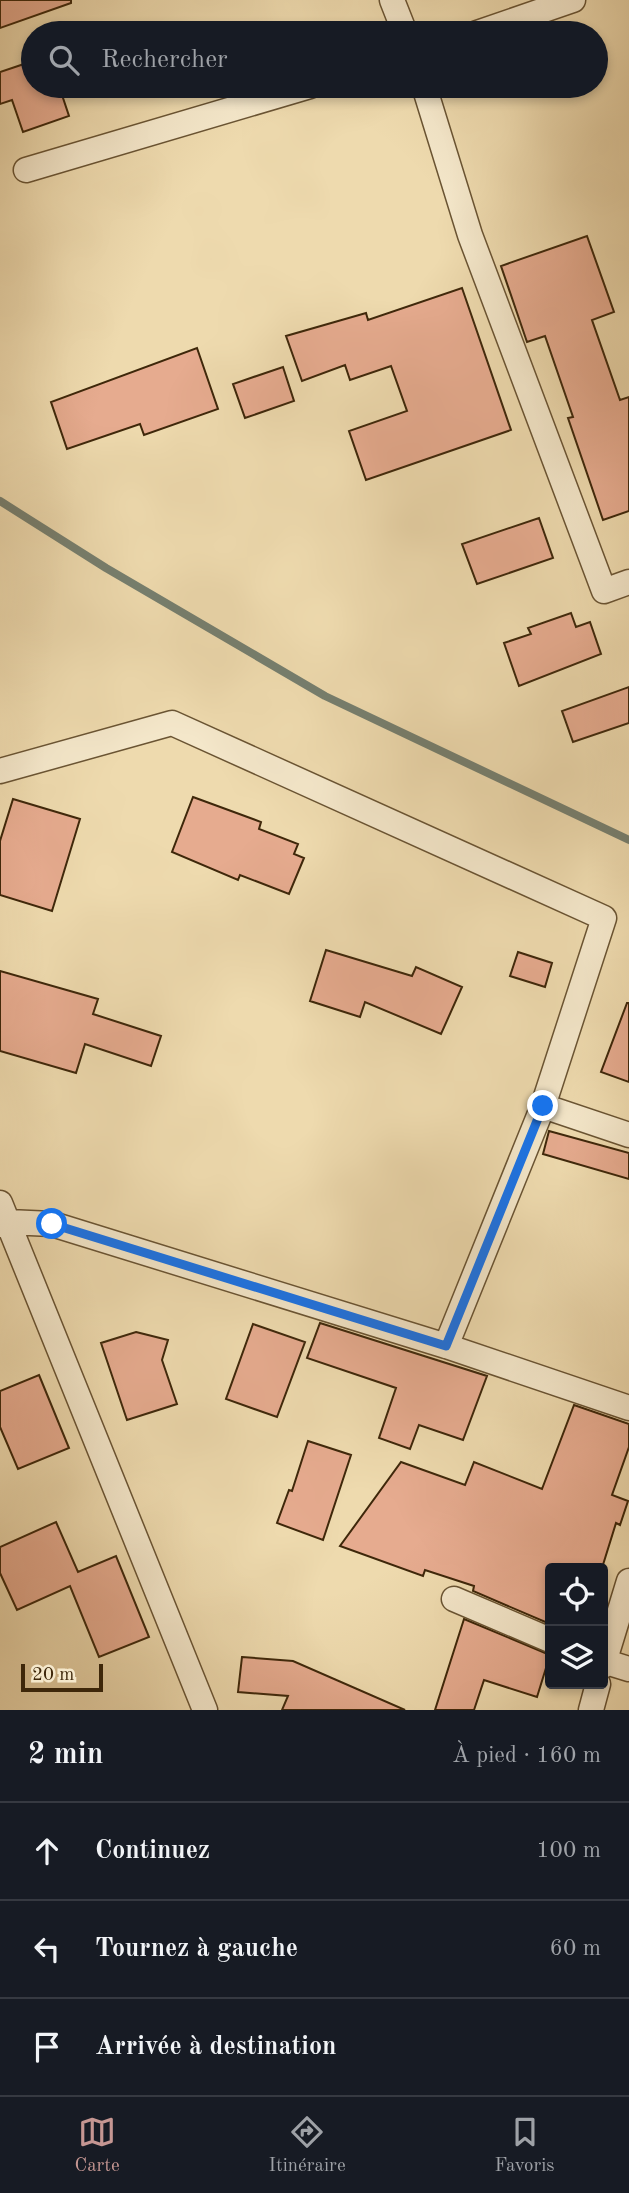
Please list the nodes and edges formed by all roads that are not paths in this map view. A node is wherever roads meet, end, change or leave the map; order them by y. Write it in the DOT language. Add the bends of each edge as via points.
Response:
graph roads {
  1 [pos="392,0"];
  2 [pos="573,0"];
  3 [pos="400,21"];
  4 [pos="512,21"];
  5 [pos="269,98"];
  6 [pos="428,98"];
  7 [pos="26,170"];
  8 [pos="629,582"];
  9 [pos="0,771"];
  10 [pos="543,1106"];
  11 [pos="629,1135"];
  12 [pos="3,1216"];
  13 [pos="446,1346"];
  14 [pos="629,1408"];
  15 [pos="629,1581"];
  16 [pos="454,1599"];
  17 [pos="545,1638"];
  18 [pos="608,1649"];
  19 [pos="608,1668"];
  20 [pos="629,1669"];
  21 [pos="596,1689"];
  22 [pos="205,1710"];
  23 [pos="591,1710"];
  1 -- 3 [label="street"];
  2 -- 4 [label="street"];
  5 -- 7 [label="street"];
  6 -- 8 [label="street" via="470,235 604,591"];
  9 -- 10 [label="street" via="172,723 604,918"];
  10 -- 11 [label="street"];
  10 -- 13 [label="street"];
  12 -- 13 [label="street" via="52,1224"];
  12 -- 22 [label="street"];
  13 -- 14 [label="street"];
  15 -- 18 [label="street"];
  16 -- 17 [label="street"];
  19 -- 20 [label="street"];
  21 -- 23 [label="street"];
}
